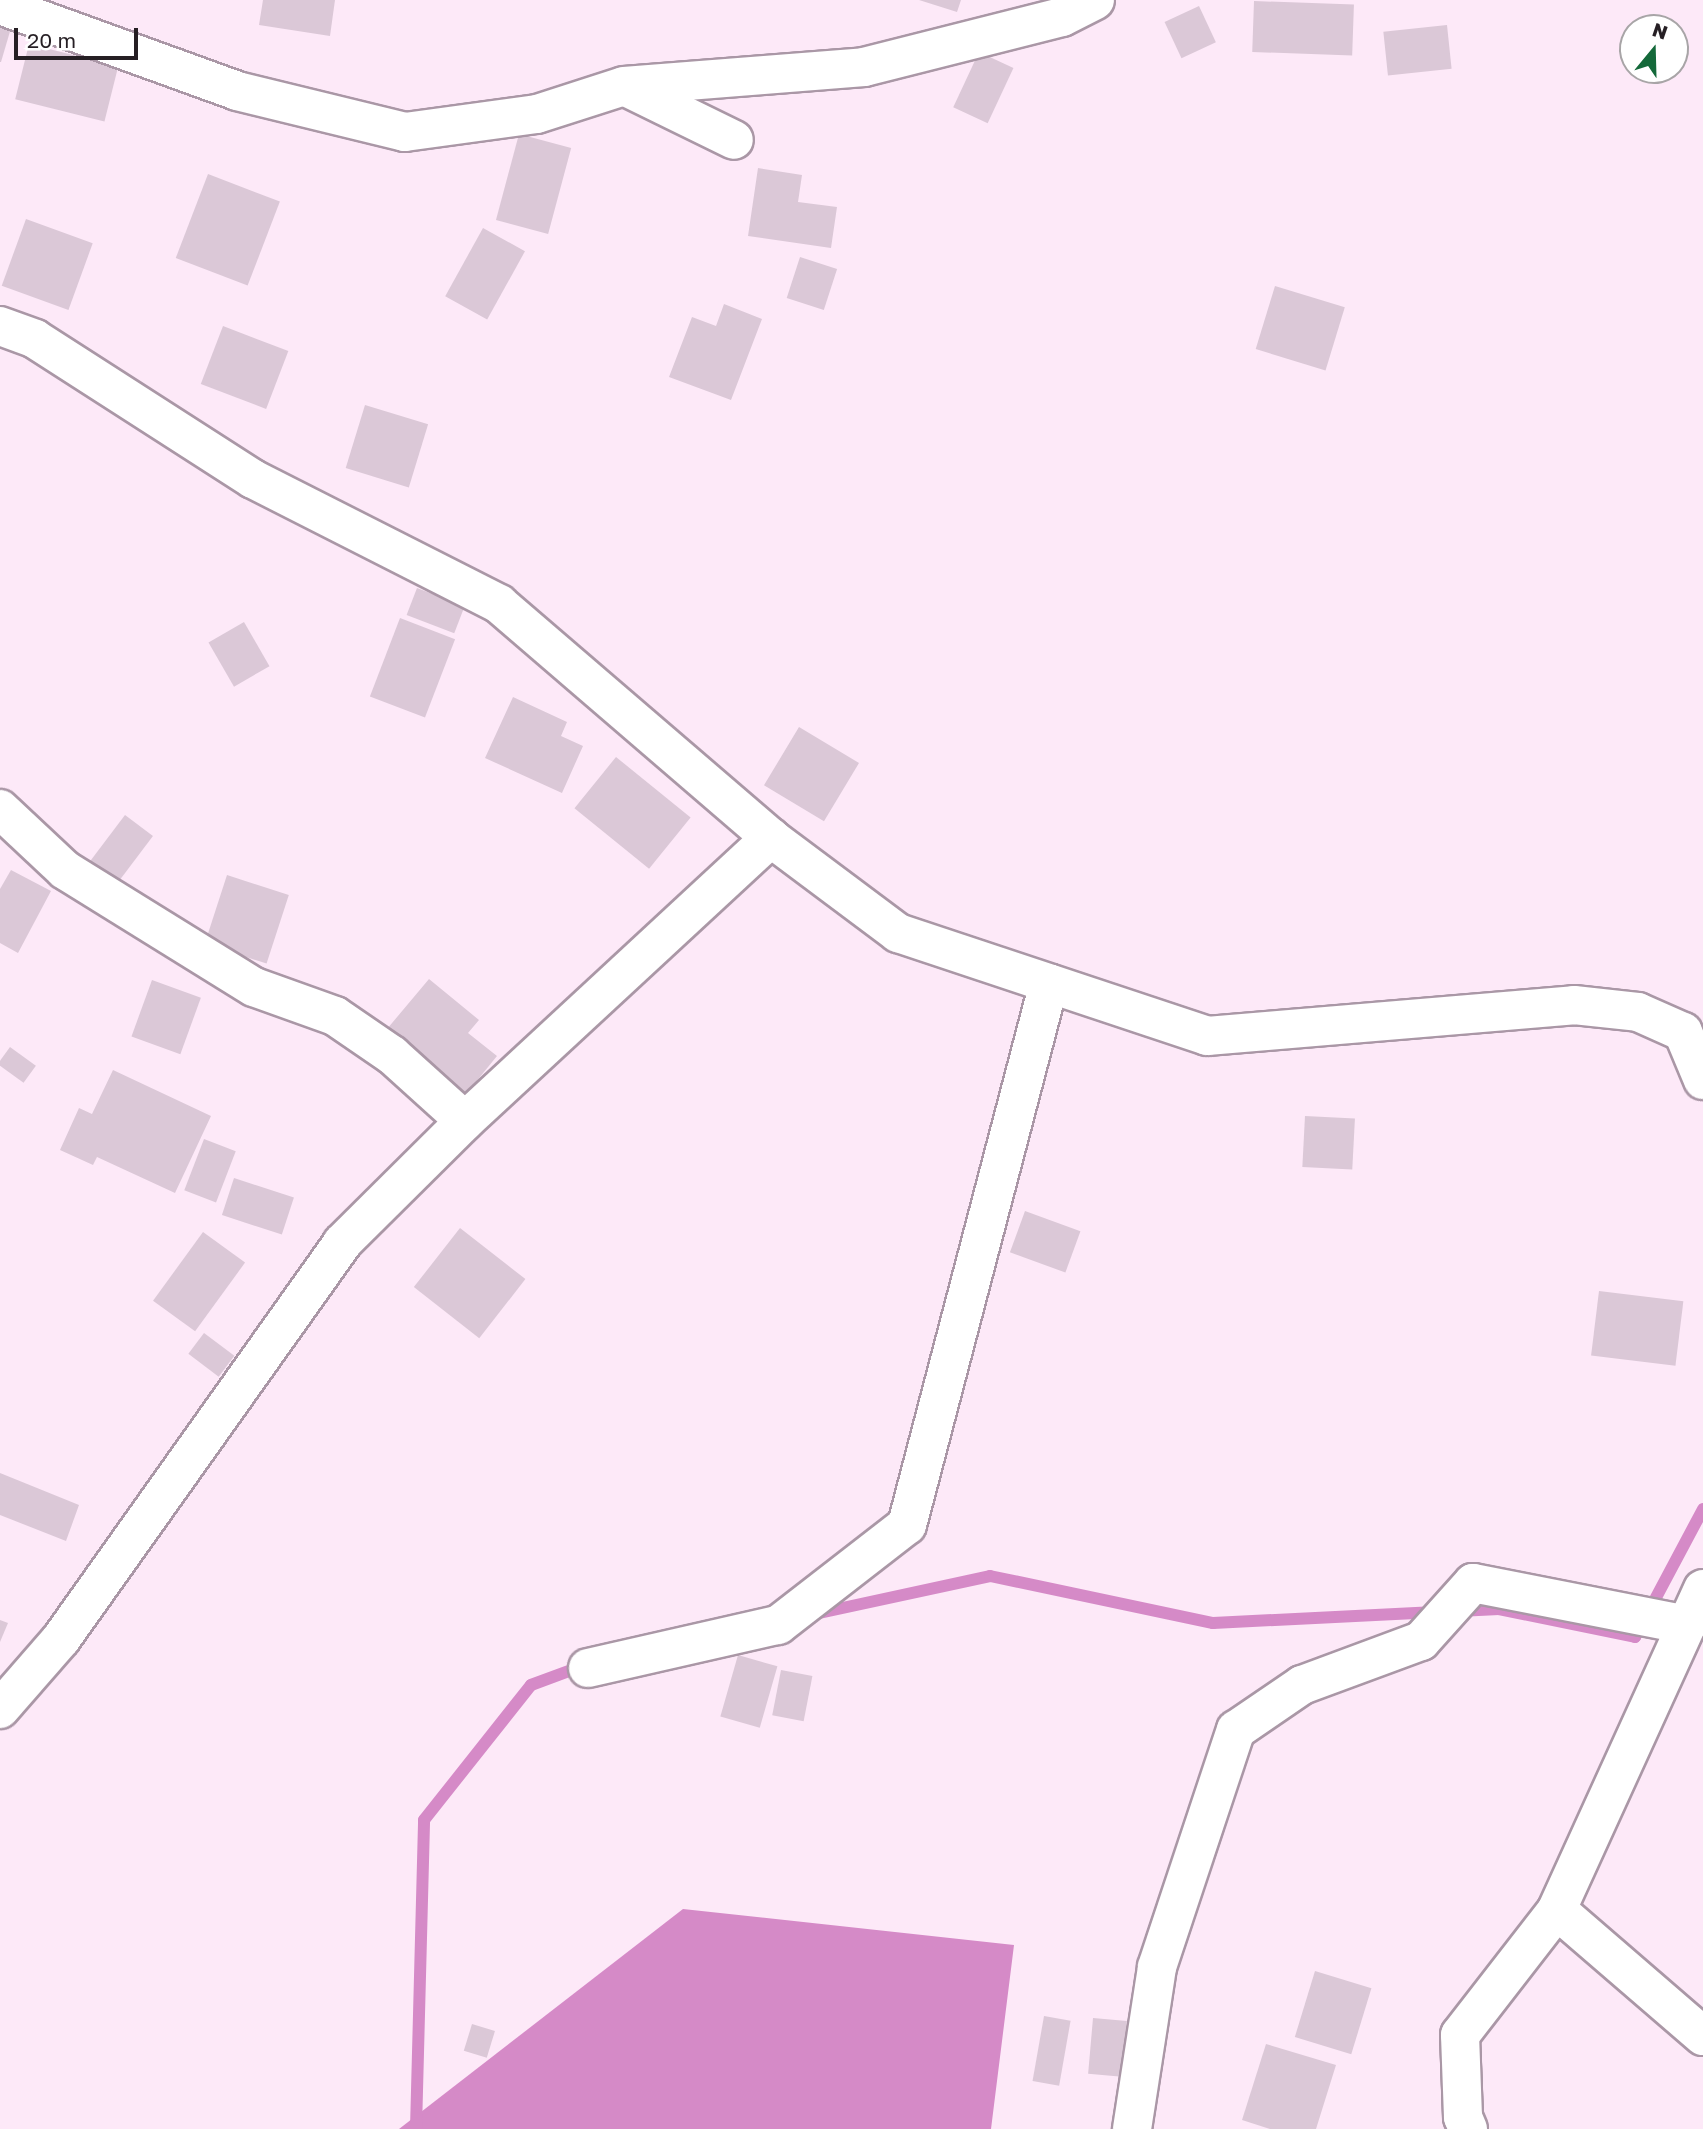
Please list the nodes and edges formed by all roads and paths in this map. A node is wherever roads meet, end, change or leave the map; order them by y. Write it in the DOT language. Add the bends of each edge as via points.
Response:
graph roads {
  1 [pos="1095,0"];
  2 [pos="0,5"];
  3 [pos="624,86"];
  4 [pos="734,140"];
  5 [pos="0,326"];
  6 [pos="0,809"];
  7 [pos="771,838"];
  8 [pos="1049,983"];
  9 [pos="1693,1031"];
  10 [pos="1703,1080"];
  11 [pos="465,1121"];
  12 [pos="1703,1589"];
  13 [pos="1687,1625"];
  14 [pos="588,1668"];
  15 [pos="0,1709"];
  16 [pos="1557,1910"];
  17 [pos="1703,2036"];
  18 [pos="1132,2129"];
  19 [pos="1468,2129"];
  1 -- 3 [label="street" via="1062,17 864,67"];
  2 -- 3 [label="street" via="237,91 405,132 537,114"];
  3 -- 4 [label="street"];
  5 -- 7 [label="street" via="34,339 253,479 499,604"];
  6 -- 11 [label="street" via="65,870 242,980 335,1016 392,1055"];
  7 -- 8 [label="street" via="898,933"];
  7 -- 11 [label="street"];
  8 -- 9 [label="street" via="1206,1036 1574,1005 1638,1012"];
  8 -- 14 [label="street" via="907,1525 778,1625"];
  9 -- 10 [label="street"];
  11 -- 15 [label="street" via="342,1243 61,1639"];
  12 -- 13 [label="street"];
  13 -- 16 [label="street"];
  13 -- 18 [label="street" via="1473,1583 1421,1641 1302,1685 1236,1730 1157,1968"];
  16 -- 17 [label="street"];
  16 -- 19 [label="street" via="1460,2035 1463,2118"];
}
